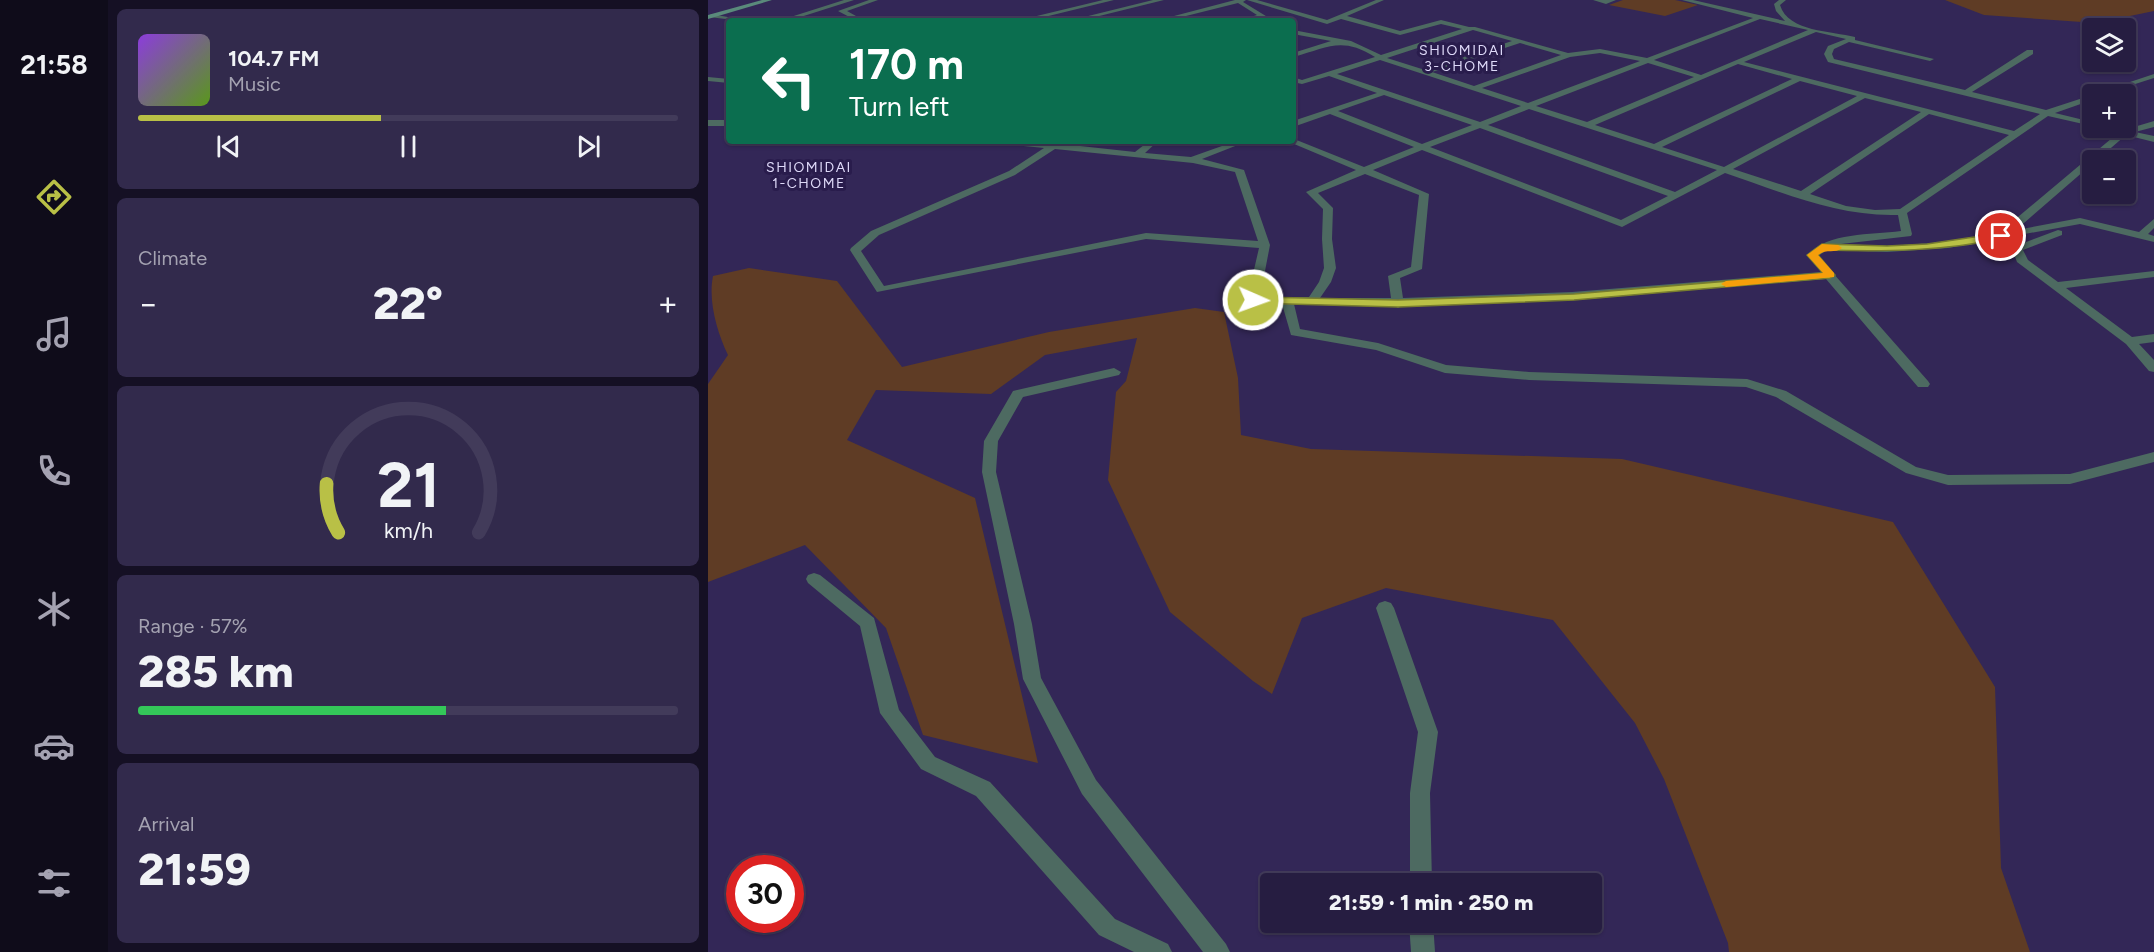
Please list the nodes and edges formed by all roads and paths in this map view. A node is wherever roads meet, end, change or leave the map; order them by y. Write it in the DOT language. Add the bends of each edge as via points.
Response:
graph roads {
  1 [pos="769,0"];
  2 [pos="851,0"];
  3 [pos="874,0"];
  4 [pos="1111,0"];
  5 [pos="1161,0"];
  6 [pos="1250,0"];
  7 [pos="1381,0"];
  8 [pos="1596,0"];
  9 [pos="1613,0"];
  10 [pos="1685,0"];
  11 [pos="1782,0"];
  12 [pos="1149,1"];
  13 [pos="1240,1"];
  14 [pos="1189,13"];
  15 [pos="1262,15"];
  16 [pos="710,17"];
  17 [pos="1343,17"];
  18 [pos="1760,17"];
  19 [pos="791,18"];
  20 [pos="856,18"];
  21 [pos="1031,18"];
  22 [pos="1083,18"];
  23 [pos="1170,18"];
  24 [pos="1252,18"];
  25 [pos="1266,18"];
  26 [pos="726,19"];
  27 [pos="1792,25"];
  28 [pos="1468,29"];
  29 [pos="1815,30"];
  30 [pos="1296,32"];
  31 [pos="1342,40"];
  32 [pos="1848,40"];
  33 [pos="1520,41"];
  34 [pos="2030,52"];
  35 [pos="1296,54"];
  36 [pos="1568,55"];
  37 [pos="1381,58"];
  38 [pos="1930,59"];
  39 [pos="1646,62"];
  40 [pos="1737,62"];
  41 [pos="1425,72"];
  42 [pos="1329,74"];
  43 [pos="2154,76"];
  44 [pos="1701,77"];
  45 [pos="1800,78"];
  46 [pos="709,80"];
  47 [pos="1296,80"];
  48 [pos="726,81"];
  49 [pos="2129,84"];
  50 [pos="1475,88"];
  51 [pos="1383,93"];
  52 [pos="1966,93"];
  53 [pos="1864,95"];
  54 [pos="2082,100"];
  55 [pos="1530,106"];
  56 [pos="1329,111"];
  57 [pos="1928,111"];
  58 [pos="2046,113"];
  59 [pos="2082,122"];
  60 [pos="708,123"];
  61 [pos="726,123"];
  62 [pos="1296,123"];
  63 [pos="2154,124"];
  64 [pos="1481,125"];
  65 [pos="1588,125"];
  66 [pos="2136,129"];
  67 [pos="2016,134"];
  68 [pos="2136,135"];
  69 [pos="2118,138"];
  70 [pos="2154,139"];
  71 [pos="1296,143"];
  72 [pos="1057,144"];
  73 [pos="1065,144"];
  74 [pos="1150,144"];
  75 [pos="1236,144"];
  76 [pos="1422,147"];
  77 [pos="1654,147"];
  78 [pos="1137,155"];
  79 [pos="1193,160"];
  80 [pos="1724,170"];
  81 [pos="1365,171"];
  82 [pos="1802,195"];
  83 [pos="1676,196"];
  84 [pos="1902,212"];
  85 [pos="2071,222"];
  86 [pos="2154,222"];
  87 [pos="2001,236"];
  88 [pos="2141,236"];
  89 [pos="2154,239"];
  90 [pos="1265,245"];
  91 [pos="1822,247"];
  92 [pos="2154,274"];
  93 [pos="1830,275"];
  94 [pos="2056,286"];
  95 [pos="1287,301"];
  96 [pos="1312,301"];
  97 [pos="1398,304"];
  98 [pos="2154,338"];
  99 [pos="2130,341"];
  100 [pos="2154,368"];
  101 [pos="1114,372"];
  102 [pos="1923,384"];
  103 [pos="2154,457"];
  104 [pos="814,579"];
  105 [pos="1385,609"];
  106 [pos="1421,873"];
  107 [pos="1422,933"];
  108 [pos="1160,952"];
  109 [pos="1218,952"];
  110 [pos="1423,952"];
  1 -- 16 [label="street"];
  2 -- 19 [label="street"];
  3 -- 20 [label="street" via="841,11"];
  4 -- 21 [label="street"];
  5 -- 12 [label="street"];
  6 -- 17 [label="street" via="1327,22"];
  7 -- 17 [label="street"];
  8 -- 9 [label="street"];
  10 -- 18 [label="street"];
  11 -- 27 [label="street" via="1777,3 1779,11"];
  12 -- 14 [label="street"];
  12 -- 22 [label="street"];
  13 -- 14 [label="street"];
  13 -- 15 [label="street"];
  14 -- 23 [label="street"];
  15 -- 24 [label="street"];
  15 -- 25 [label="street"];
  16 -- 26 [label="street"];
  17 -- 28 [label="street" via="1400,33 1441,22"];
  18 -- 27 [label="street"];
  18 -- 39 [label="street"];
  27 -- 29 [label="street"];
  28 -- 33 [label="street"];
  28 -- 37 [label="street"];
  29 -- 32 [label="street" via="1852,38"];
  29 -- 40 [label="street"];
  30 -- 31 [label="street"];
  31 -- 35 [label="street"];
  31 -- 37 [label="street" via="1366,47"];
  32 -- 38 [label="street"];
  32 -- 52 [label="street" via="1831,48 1831,60"];
  33 -- 36 [label="street"];
  33 -- 41 [label="street"];
  34 -- 52 [label="street"];
  36 -- 39 [label="street" via="1600,51"];
  36 -- 50 [label="street"];
  37 -- 41 [label="street"];
  37 -- 42 [label="street"];
  39 -- 44 [label="street"];
  39 -- 55 [label="street"];
  40 -- 44 [label="street"];
  40 -- 45 [label="street"];
  41 -- 50 [label="street"];
  42 -- 47 [label="street" via="1302,82"];
  42 -- 51 [label="street"];
  43 -- 49 [label="street"];
  44 -- 65 [label="street"];
  45 -- 53 [label="street"];
  45 -- 77 [label="street"];
  46 -- 48 [label="street"];
  50 -- 55 [label="street"];
  51 -- 56 [label="street"];
  51 -- 64 [label="street"];
  52 -- 58 [label="street"];
  53 -- 57 [label="street"];
  53 -- 80 [label="street"];
  54 -- 58 [label="street"];
  55 -- 64 [label="street"];
  55 -- 65 [label="street"];
  56 -- 62 [label="street"];
  56 -- 76 [label="street"];
  57 -- 67 [label="street"];
  57 -- 82 [label="street"];
  58 -- 59 [label="street"];
  58 -- 67 [label="street"];
  60 -- 61 [label="street"];
  63 -- 66 [label="street"];
  64 -- 76 [label="street"];
  64 -- 83 [label="street"];
  65 -- 77 [label="street"];
  67 -- 84 [label="street"];
  68 -- 70 [label="street"];
  69 -- 87 [label="street"];
  71 -- 81 [label="street"];
  72 -- 90 [label="street" via="1012,174 875,233 855,250 881,290 1146,236"];
  73 -- 78 [label="street"];
  74 -- 78 [label="street"];
  75 -- 79 [label="street"];
  76 -- 81 [label="street"];
  76 -- 83 [label="street" via="1622,224"];
  77 -- 80 [label="street"];
  78 -- 79 [label="street"];
  79 -- 90 [label="street" via="1239,170"];
  80 -- 82 [label="street"];
  80 -- 83 [label="street"];
  81 -- 96 [label="street" via="1311,192 1328,208 1330,268"];
  81 -- 97 [label="street" via="1424,194 1416,269 1395,276"];
  82 -- 84 [label="street" via="1845,209"];
  84 -- 91 [label="street" via="1907,234 1833,242"];
  85 -- 87 [label="street"];
  85 -- 88 [label="street"];
  85 -- 94 [label="street" via="2070,228 2017,249 2023,262"];
  86 -- 88 [label="street"];
  87 -- 91 [label="street" via="1938,246"];
  88 -- 89 [label="street"];
  90 -- 95 [label="street" via="1253,300"];
  91 -- 93 [label="street" via="1812,255"];
  92 -- 94 [label="street"];
  93 -- 97 [label="street" via="1574,297"];
  93 -- 102 [label="street"];
  94 -- 99 [label="street"];
  95 -- 96 [label="street"];
  95 -- 103 [label="street" via="1294,332 1378,347 1445,369 1529,376 1747,382 1781,394 1911,470 1948,480 2070,479"];
  96 -- 97 [label="street"];
  98 -- 99 [label="street"];
  99 -- 100 [label="street"];
  101 -- 109 [label="street" via="1018,394 991,441 989,472 1032,680 1089,787"];
  104 -- 108 [label="street" via="868,623 890,713 928,762 983,789 1107,927"];
  105 -- 106 [label="street" via="1428,732 1420,793"];
  107 -- 110 [label="street"];
}
